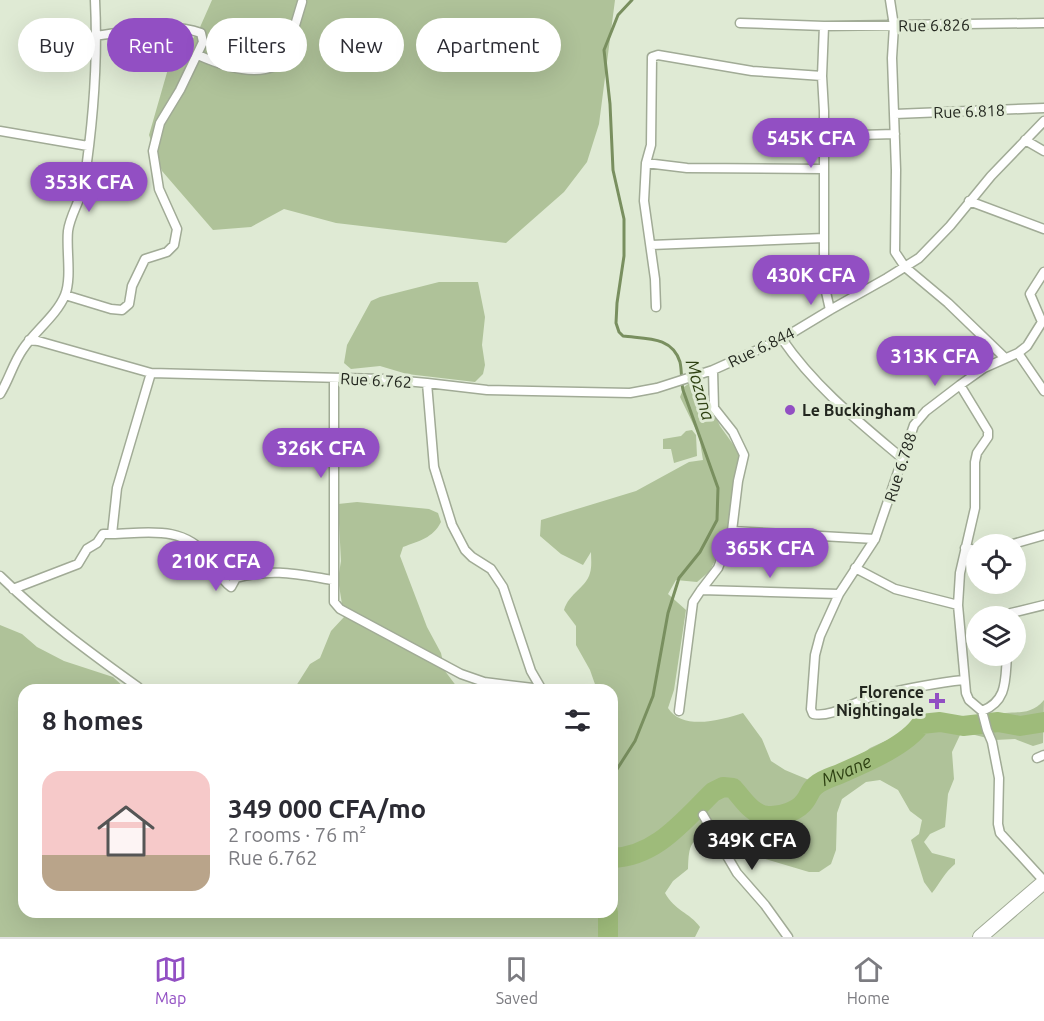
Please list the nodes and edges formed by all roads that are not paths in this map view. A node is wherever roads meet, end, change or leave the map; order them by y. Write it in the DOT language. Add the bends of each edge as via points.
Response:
graph roads {
  1 [pos="95,0"];
  2 [pos="890,0"];
  3 [pos="302,2"];
  4 [pos="95,18"];
  5 [pos="740,23"];
  6 [pos="1044,23"];
  7 [pos="824,26"];
  8 [pos="894,26"];
  9 [pos="95,36"];
  10 [pos="198,55"];
  11 [pos="93,72"];
  12 [pos="822,76"];
  13 [pos="1044,108"];
  14 [pos="895,114"];
  15 [pos="1044,121"];
  16 [pos="0,131"];
  17 [pos="895,134"];
  18 [pos="824,135"];
  19 [pos="1025,140"];
  20 [pos="88,146"];
  21 [pos="1044,151"];
  22 [pos="646,163"];
  23 [pos="824,169"];
  24 [pos="969,201"];
  25 [pos="1044,229"];
  26 [pos="824,238"];
  27 [pos="651,245"];
  28 [pos="905,267"];
  29 [pos="1044,272"];
  30 [pos="65,295"];
  31 [pos="656,307"];
  32 [pos="830,310"];
  33 [pos="782,339"];
  34 [pos="29,340"];
  35 [pos="1018,353"];
  36 [pos="1004,357"];
  37 [pos="713,370"];
  38 [pos="151,373"];
  39 [pos="334,378"];
  40 [pos="427,383"];
  41 [pos="960,385"];
  42 [pos="1044,391"];
  43 [pos="0,394"];
  44 [pos="903,459"];
  45 [pos="732,531"];
  46 [pos="112,534"];
  47 [pos="1044,535"];
  48 [pos="875,539"];
  49 [pos="1026,540"];
  50 [pos="964,548"];
  51 [pos="855,568"];
  52 [pos="0,576"];
  53 [pos="333,580"];
  54 [pos="14,589"];
  55 [pos="700,590"];
  56 [pos="839,594"];
  57 [pos="958,605"];
  58 [pos="1044,605"];
  59 [pos="1026,609"];
  60 [pos="1006,666"];
  61 [pos="964,680"];
  62 [pos="134,684"];
  63 [pos="498,684"];
  64 [pos="539,684"];
  65 [pos="679,711"];
  66 [pos="983,714"];
  67 [pos="703,815"];
  68 [pos="1044,881"];
  69 [pos="788,937"];
  70 [pos="981,937"];
  1 -- 4 [label="street"];
  2 -- 8 [label="street"];
  3 -- 10 [label="street" via="284,62 265,69 247,69 218,64"];
  5 -- 7 [label="street, Rue 6.826"];
  6 -- 8 [label="street, Rue 6.826"];
  7 -- 8 [label="street, Rue 6.826"];
  7 -- 12 [label="street"];
  8 -- 14 [label="street"];
  9 -- 10 [label="street" via="168,27 190,29 201,33 203,42"];
  10 -- 30 [label="street" via="160,123 153,151 159,189 177,229 174,244 167,252 145,258 132,286 129,304 122,310"];
  11 -- 20 [label="street"];
  12 -- 18 [label="street"];
  12 -- 22 [label="street" via="752,71 654,55 651,145"];
  13 -- 14 [label="street, Rue 6.818"];
  14 -- 17 [label="street"];
  15 -- 19 [label="street, Rue 6.844"];
  16 -- 20 [label="street"];
  17 -- 18 [label="street"];
  17 -- 28 [label="street" via="895,252"];
  18 -- 23 [label="street"];
  19 -- 21 [label="street"];
  19 -- 24 [label="street, Rue 6.844"];
  20 -- 30 [label="street" via="81,200 68,231"];
  22 -- 23 [label="street" via="687,168"];
  22 -- 27 [label="street" via="644,201"];
  23 -- 26 [label="street"];
  24 -- 25 [label="street"];
  24 -- 28 [label="street, Rue 6.844" via="919,258"];
  26 -- 27 [label="street"];
  26 -- 32 [label="street" via="824,283"];
  27 -- 31 [label="street"];
  28 -- 32 [label="street, Rue 6.844"];
  28 -- 36 [label="street"];
  29 -- 35 [label="street" via="1030,294 1042,322"];
  30 -- 34 [label="street"];
  32 -- 33 [label="street, Rue 6.844"];
  33 -- 37 [label="street, Rue 6.844"];
  33 -- 44 [label="street" via="835,402"];
  34 -- 38 [label="street, Rue 6.762"];
  34 -- 43 [label="street"];
  35 -- 36 [label="street, Rue 6.788"];
  35 -- 42 [label="street"];
  36 -- 41 [label="street, Rue 6.788"];
  37 -- 40 [label="street" via="630,393 487,390"];
  37 -- 45 [label="street, Rue 6.844" via="714,408 733,432 744,455"];
  38 -- 39 [label="street, Rue 6.762"];
  38 -- 46 [label="street" via="117,488"];
  39 -- 40 [label="street, Rue 6.762"];
  39 -- 53 [label="street"];
  40 -- 64 [label="street, Rue 6.762" via="434,467 452,525 465,550 490,569 503,587"];
  41 -- 44 [label="street, Rue 6.788" via="914,425"];
  41 -- 50 [label="street" via="988,431 977,453 975,508"];
  44 -- 48 [label="street, Rue 6.788"];
  45 -- 48 [label="street"];
  45 -- 55 [label="street, Rue 6.844" via="718,568"];
  46 -- 53 [label="street" via="183,537 196,544 231,587 236,578 257,572 279,571"];
  46 -- 54 [label="street" via="103,534 78,564"];
  47 -- 49 [label="street"];
  48 -- 51 [label="street, Rue 6.788"];
  50 -- 57 [label="street"];
  51 -- 56 [label="street, Rue 6.788"];
  51 -- 57 [label="street" via="895,589"];
  52 -- 54 [label="street"];
  53 -- 63 [label="street" via="334,602 340,609 461,674"];
  54 -- 62 [label="street" via="76,643"];
  55 -- 56 [label="street"];
  55 -- 65 [label="street, Rue 6.844" via="691,613"];
  56 -- 61 [label="street, Rue 6.788" via="820,636 813,673 813,714 828,713 869,698"];
  57 -- 61 [label="street"];
  58 -- 59 [label="street"];
  60 -- 66 [label="street" via="1004,690"];
  61 -- 66 [label="street" via="969,700"];
  66 -- 68 [label="street" via="999,778 1000,833"];
  67 -- 69 [label="street" via="737,873"];
  68 -- 70 [label="main road"];
}
